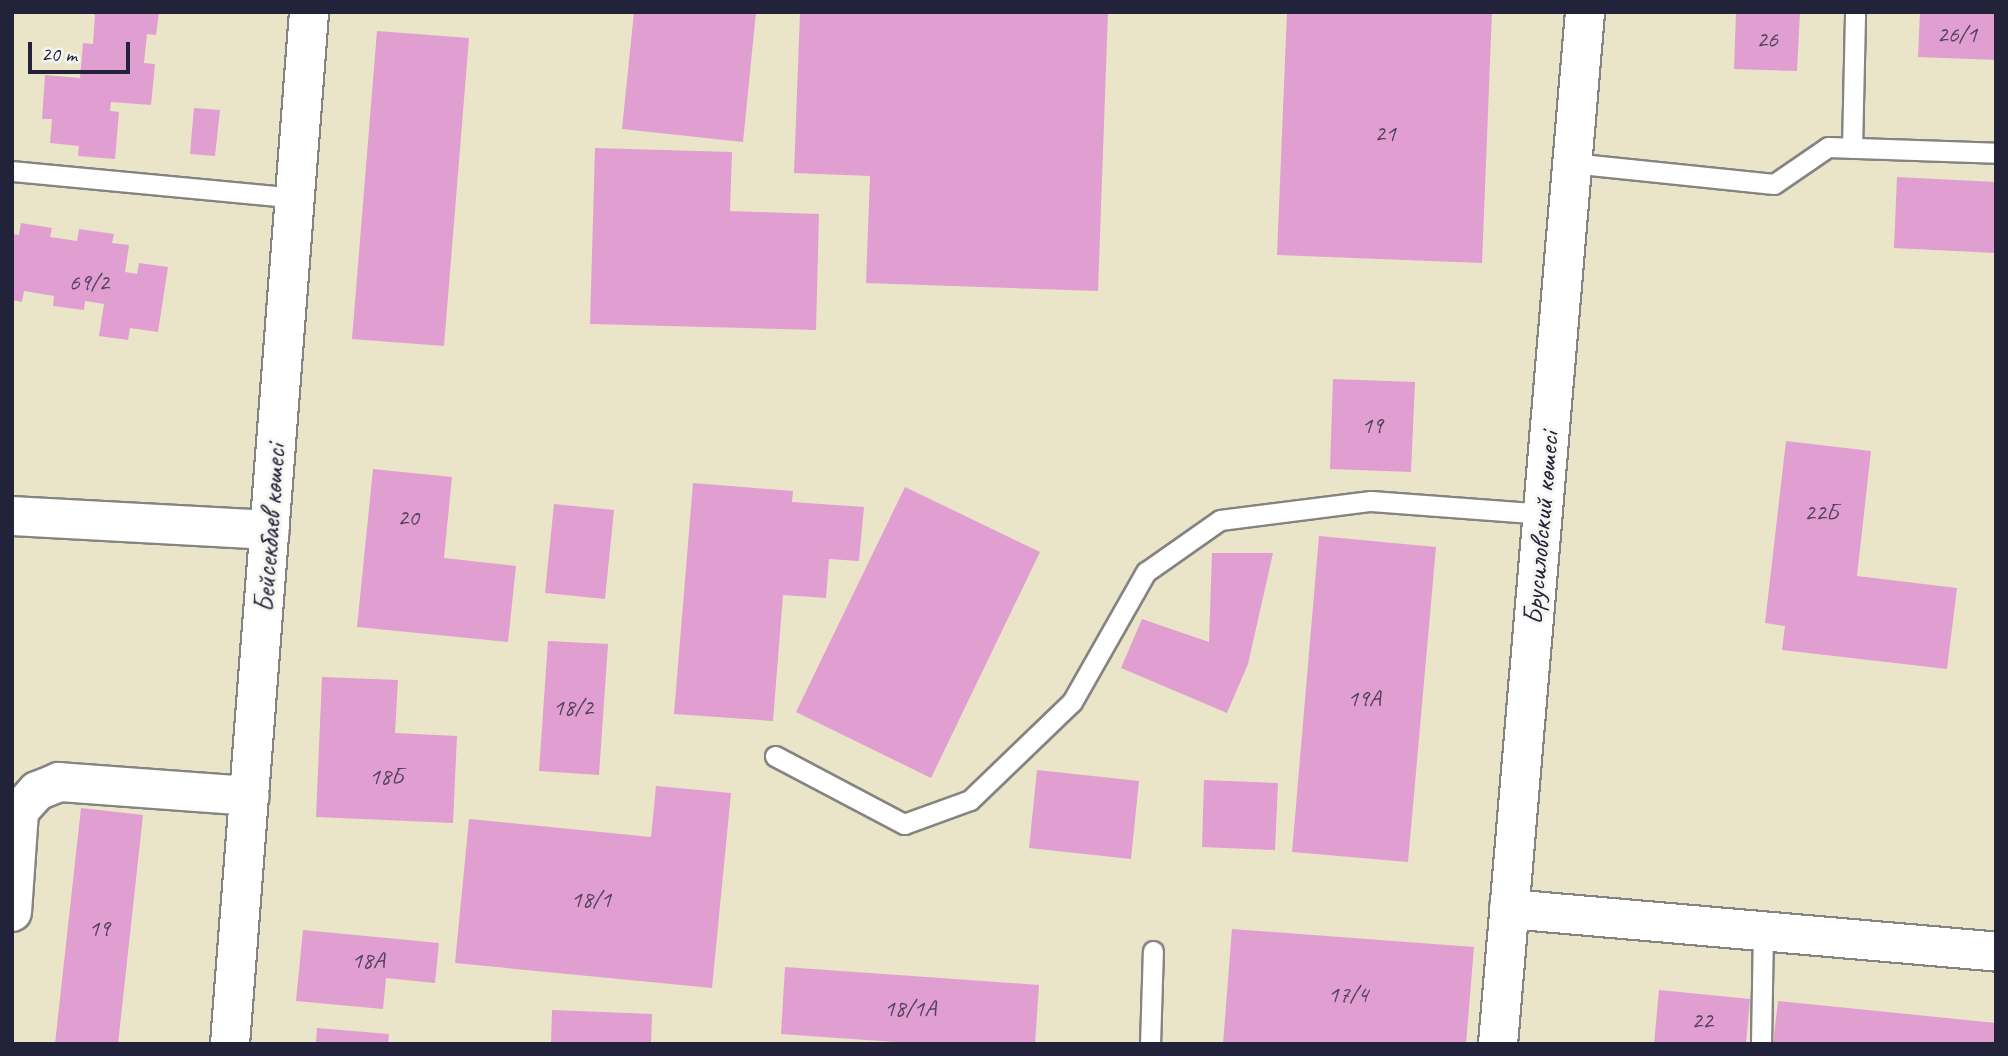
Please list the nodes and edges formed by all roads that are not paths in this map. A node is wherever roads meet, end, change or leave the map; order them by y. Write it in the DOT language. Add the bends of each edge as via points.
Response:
graph roads {
  1 [pos="309,12"];
  2 [pos="1586,12"];
  3 [pos="1855,12"];
  4 [pos="1852,148"];
  5 [pos="1996,153"];
  6 [pos="1571,163"];
  7 [pos="12,171"];
  8 [pos="295,198"];
  9 [pos="1542,514"];
  10 [pos="12,516"];
  11 [pos="270,530"];
  12 [pos="775,756"];
  13 [pos="249,796"];
  14 [pos="1509,909"];
  15 [pos="12,912"];
  16 [pos="1763,932"];
  17 [pos="1153,951"];
  18 [pos="1996,952"];
  19 [pos="230,1044"];
  20 [pos="1150,1044"];
  21 [pos="1498,1044"];
  22 [pos="1761,1044"];
  1 -- 8 [label="street, Бейсекбаев көшесі"];
  2 -- 6 [label="street, Брусиловский көшесі"];
  3 -- 4 [label="lane"];
  4 -- 5 [label="lane"];
  4 -- 6 [label="lane" via="1828,147 1774,184"];
  6 -- 9 [label="street, Брусиловский көшесі"];
  7 -- 8 [label="lane"];
  8 -- 11 [label="street, Бейсекбаев көшесі"];
  9 -- 12 [label="lane" via="1371,502 1220,520 1146,572 1072,702 970,800 904,824"];
  9 -- 14 [label="street, Брусиловский көшесі"];
  10 -- 11 [label="street"];
  11 -- 13 [label="street, Бейсекбаев көшесі"];
  13 -- 15 [label="street" via="59,782 37,790 19,811"];
  13 -- 19 [label="street, Бейсекбаев көшесі"];
  14 -- 16 [label="street"];
  14 -- 21 [label="street, Брусиловский көшесі"];
  16 -- 18 [label="street"];
  16 -- 22 [label="lane"];
  17 -- 20 [label="lane"];
}
